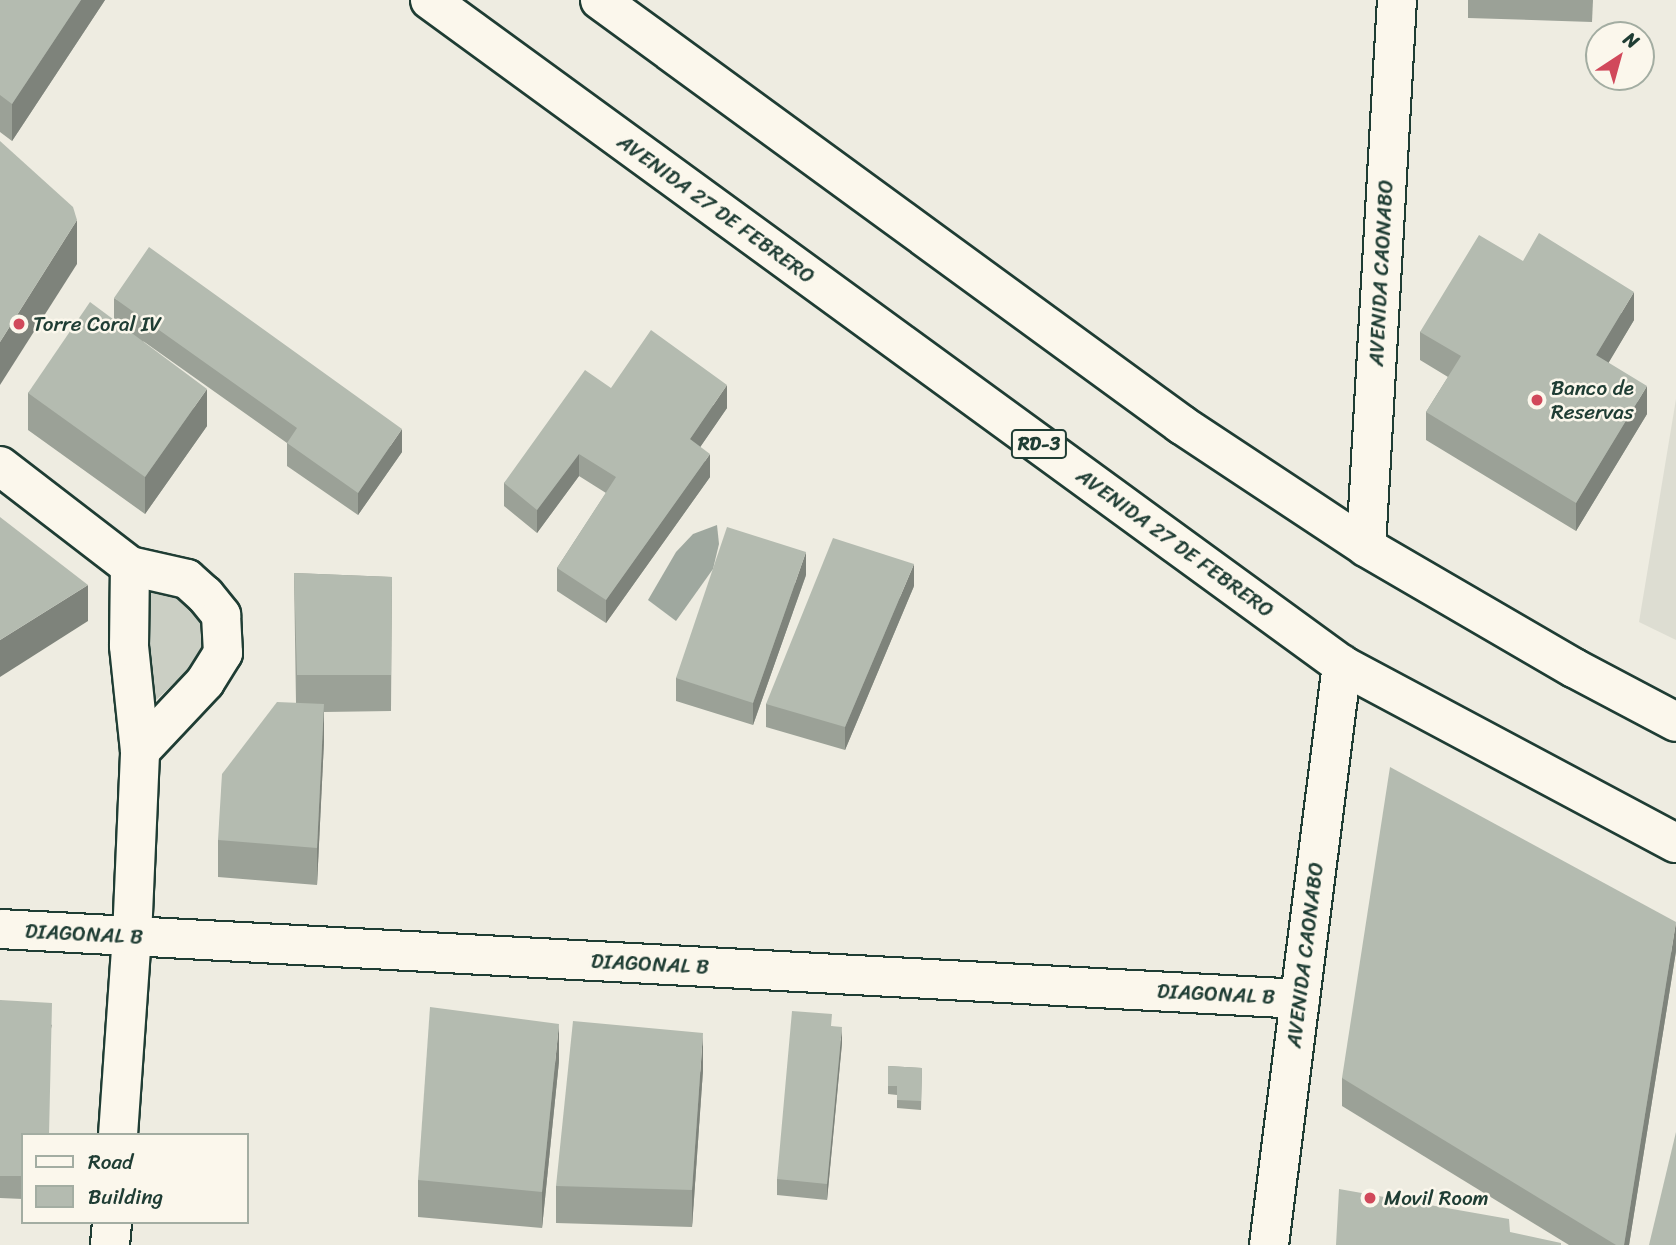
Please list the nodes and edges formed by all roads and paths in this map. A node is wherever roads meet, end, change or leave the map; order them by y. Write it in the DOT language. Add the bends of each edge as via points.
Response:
graph roads {
  1 [pos="430,0"];
  2 [pos="600,0"];
  3 [pos="1396,0"];
  4 [pos="0,466"];
  5 [pos="1366,547"];
  6 [pos="130,566"];
  7 [pos="1342,665"];
  8 [pos="1676,722"];
  9 [pos="139,751"];
  10 [pos="1676,843"];
  11 [pos="0,929"];
  12 [pos="132,937"];
  13 [pos="1300,999"];
  14 [pos="118,1133"];
  15 [pos="112,1224"];
  16 [pos="110,1245"];
  17 [pos="1269,1245"];
  1 -- 7 [label="main road, AVENIDA 27 DE FEBRERO / RD-3"];
  2 -- 5 [label="main road" via="1182,425"];
  3 -- 5 [label="main road, AVENIDA CAONABO"];
  4 -- 6 [label="main road"];
  5 -- 8 [label="main road"];
  6 -- 9 [label="main road" via="129,646"];
  6 -- 9 [label="main road" via="187,579 205,595 221,615 223,653 205,682"];
  7 -- 10 [label="main road, AVENIDA 27 DE FEBRERO / RD-3"];
  7 -- 13 [label="main road, AVENIDA CAONABO"];
  9 -- 12 [label="main road"];
  11 -- 12 [label="main road, DIAGONAL B"];
  12 -- 13 [label="main road, DIAGONAL B"];
  12 -- 14 [label="main road"];
  13 -- 17 [label="main road, AVENIDA CAONABO"];
  15 -- 16 [label="main road"];
}
